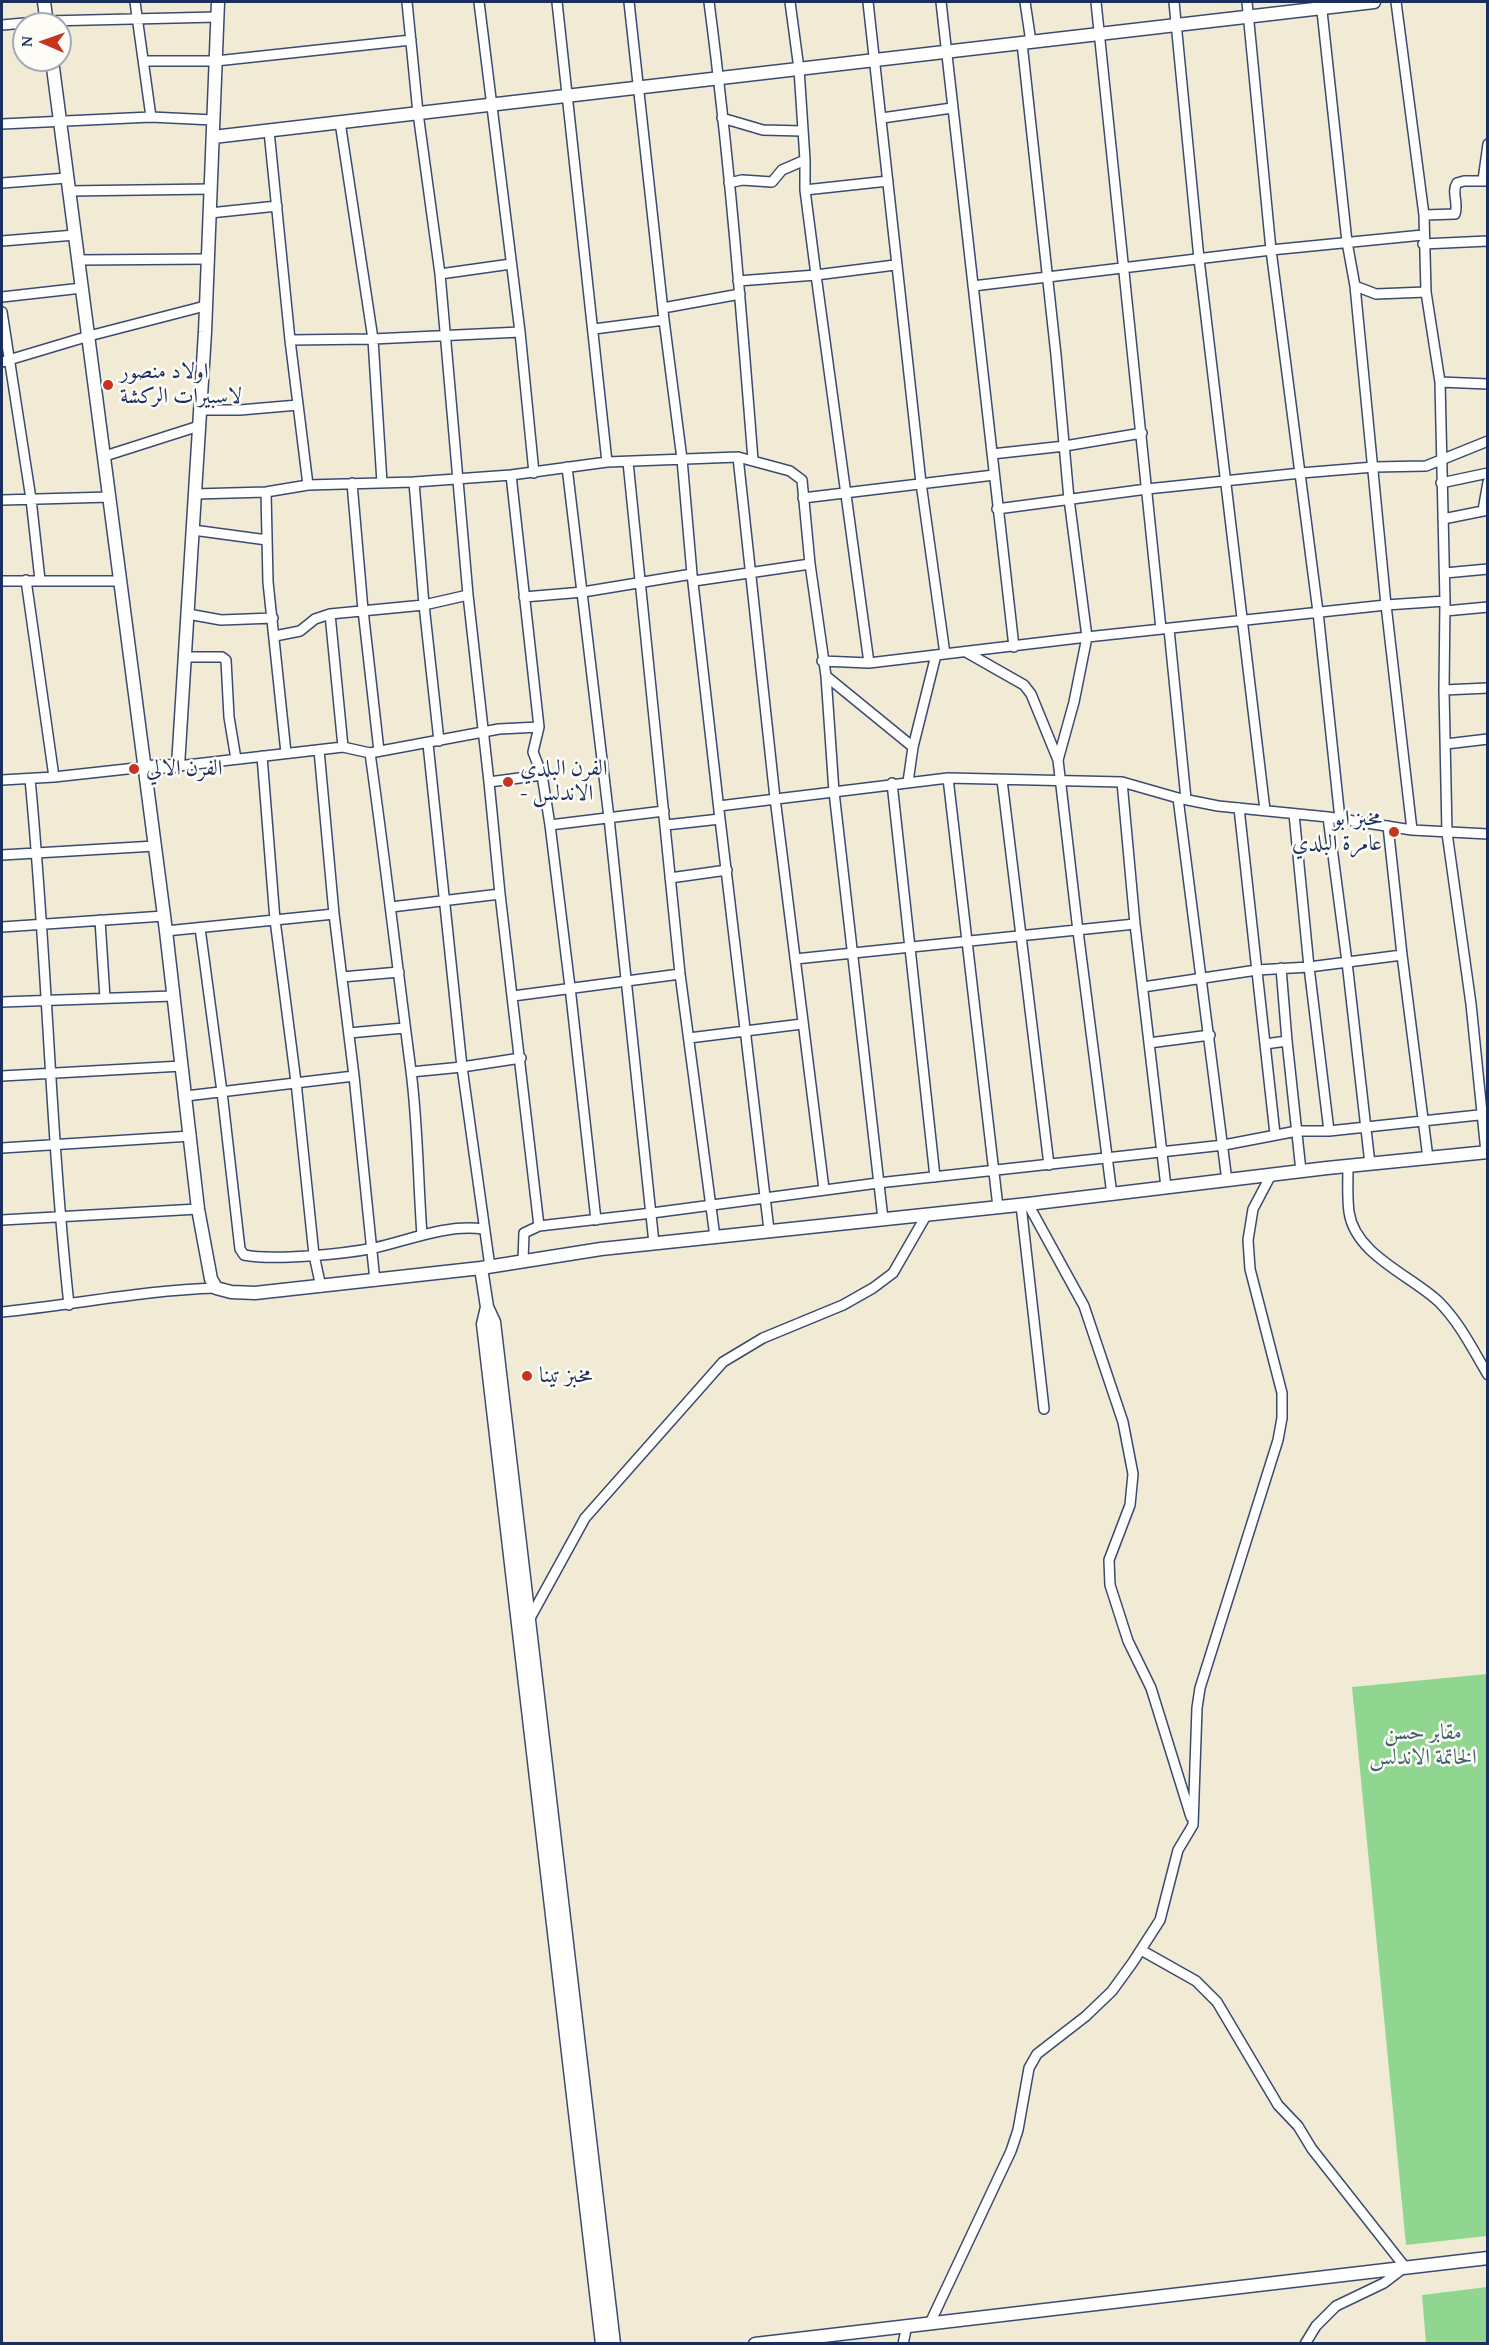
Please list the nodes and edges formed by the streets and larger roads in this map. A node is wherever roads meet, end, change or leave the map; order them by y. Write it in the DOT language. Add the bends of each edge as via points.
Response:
graph roads {
  1 [pos="135,2"];
  2 [pos="218,2"];
  3 [pos="407,2"];
  4 [pos="479,2"];
  5 [pos="557,2"];
  6 [pos="629,2"];
  7 [pos="709,2"];
  8 [pos="790,2"];
  9 [pos="868,2"];
  10 [pos="941,2"];
  11 [pos="1025,2"];
  12 [pos="1096,2"];
  13 [pos="1174,2"];
  14 [pos="1247,2"];
  15 [pos="1374,2"];
  16 [pos="1396,2"];
  17 [pos="1322,4"];
  18 [pos="1248,16"];
  19 [pos="217,17"];
  20 [pos="137,19"];
  21 [pos="72,22"];
  22 [pos="1178,24"];
  23 [pos="1100,33"];
  24 [pos="411,40"];
  25 [pos="1026,42"];
  26 [pos="946,51"];
  27 [pos="875,60"];
  28 [pos="144,61"];
  29 [pos="216,61"];
  30 [pos="799,69"];
  31 [pos="53,72"];
  32 [pos="719,78"];
  33 [pos="639,87"];
  34 [pos="568,96"];
  35 [pos="490,105"];
  36 [pos="952,108"];
  37 [pos="418,113"];
  38 [pos="151,117"];
  39 [pos="882,117"];
  40 [pos="722,118"];
  41 [pos="59,120"];
  42 [pos="213,120"];
  43 [pos="340,122"];
  44 [pos="2,124"];
  45 [pos="269,130"];
  46 [pos="802,131"];
  47 [pos="213,137"];
  48 [pos="1488,144"];
  49 [pos="805,160"];
  50 [pos="67,178"];
  51 [pos="1485,180"];
  52 [pos="888,181"];
  53 [pos="2,183"];
  54 [pos="729,183"];
  55 [pos="211,189"];
  56 [pos="805,190"];
  57 [pos="68,191"];
  58 [pos="277,206"];
  59 [pos="210,213"];
  60 [pos="1424,215"];
  61 [pos="75,235"];
  62 [pos="1423,240"];
  63 [pos="2,241"];
  64 [pos="1488,241"];
  65 [pos="1347,242"];
  66 [pos="1271,250"];
  67 [pos="208,259"];
  68 [pos="1198,259"];
  69 [pos="79,260"];
  70 [pos="511,264"];
  71 [pos="895,265"];
  72 [pos="1125,268"];
  73 [pos="440,274"];
  74 [pos="816,275"];
  75 [pos="1047,278"];
  76 [pos="738,281"];
  77 [pos="973,286"];
  78 [pos="1355,286"];
  79 [pos="82,288"];
  80 [pos="1426,292"];
  81 [pos="740,294"];
  82 [pos="2,297"];
  83 [pos="205,306"];
  84 [pos="663,308"];
  85 [pos="2,312"];
  86 [pos="664,320"];
  87 [pos="594,329"];
  88 [pos="520,332"];
  89 [pos="89,336"];
  90 [pos="446,337"];
  91 [pos="373,339"];
  92 [pos="290,340"];
  93 [pos="6,360"];
  94 [pos="1440,382"];
  95 [pos="1488,384"];
  96 [pos="298,405"];
  97 [pos="200,410"];
  98 [pos="199,426"];
  99 [pos="1142,433"];
  100 [pos="1488,441"];
  101 [pos="1065,446"];
  102 [pos="992,454"];
  103 [pos="105,456"];
  104 [pos="738,457"];
  105 [pos="682,459"];
  106 [pos="753,460"];
  107 [pos="1440,460"];
  108 [pos="607,462"];
  109 [pos="628,462"];
  110 [pos="567,467"];
  111 [pos="1374,467"];
  112 [pos="534,473"];
  113 [pos="1301,473"];
  114 [pos="1488,473"];
  115 [pos="511,475"];
  116 [pos="994,475"];
  117 [pos="456,479"];
  118 [pos="1226,481"];
  119 [pos="414,482"];
  120 [pos="1488,482"];
  121 [pos="352,483"];
  122 [pos="382,483"];
  123 [pos="921,483"];
  124 [pos="1441,483"];
  125 [pos="308,485"];
  126 [pos="1147,489"];
  127 [pos="266,492"];
  128 [pos="846,493"];
  129 [pos="195,494"];
  130 [pos="110,497"];
  131 [pos="803,498"];
  132 [pos="31,499"];
  133 [pos="1069,499"];
  134 [pos="2,500"];
  135 [pos="997,509"];
  136 [pos="1485,510"];
  137 [pos="1443,519"];
  138 [pos="193,530"];
  139 [pos="267,540"];
  140 [pos="810,564"];
  141 [pos="1488,569"];
  142 [pos="751,571"];
  143 [pos="1445,573"];
  144 [pos="693,578"];
  145 [pos="26,580"];
  146 [pos="40,580"];
  147 [pos="120,580"];
  148 [pos="2,581"];
  149 [pos="640,582"];
  150 [pos="583,592"];
  151 [pos="468,595"];
  152 [pos="524,597"];
  153 [pos="1445,601"];
  154 [pos="1386,604"];
  155 [pos="424,605"];
  156 [pos="1488,607"];
  157 [pos="363,610"];
  158 [pos="1445,611"];
  159 [pos="1318,612"];
  160 [pos="188,614"];
  161 [pos="330,614"];
  162 [pos="273,618"];
  163 [pos="1241,622"];
  164 [pos="1165,629"];
  165 [pos="275,636"];
  166 [pos="1087,637"];
  167 [pos="1014,646"];
  168 [pos="966,652"];
  169 [pos="941,655"];
  170 [pos="185,657"];
  171 [pos="822,661"];
  172 [pos="869,663"];
  173 [pos="826,676"];
  174 [pos="1488,688"];
  175 [pos="1444,690"];
  176 [pos="539,727"];
  177 [pos="483,732"];
  178 [pos="1488,739"];
  179 [pos="439,741"];
  180 [pos="428,744"];
  181 [pos="1446,744"];
  182 [pos="343,747"];
  183 [pos="913,747"];
  184 [pos="319,750"];
  185 [pos="375,752"];
  186 [pos="286,753"];
  187 [pos="262,756"];
  188 [pos="236,759"];
  189 [pos="1058,760"];
  190 [pos="178,766"];
  191 [pos="145,767"];
  192 [pos="542,775"];
  193 [pos="54,777"];
  194 [pos="948,778"];
  195 [pos="30,779"];
  196 [pos="2,780"];
  197 [pos="1002,780"];
  198 [pos="1062,781"];
  199 [pos="489,782"];
  200 [pos="908,782"];
  201 [pos="1122,782"];
  202 [pos="892,783"];
  203 [pos="834,792"];
  204 [pos="775,798"];
  205 [pos="1182,799"];
  206 [pos="719,806"];
  207 [pos="1239,808"];
  208 [pos="1264,810"];
  209 [pos="664,811"];
  210 [pos="1294,814"];
  211 [pos="609,818"];
  212 [pos="1328,818"];
  213 [pos="720,819"];
  214 [pos="1340,819"];
  215 [pos="549,825"];
  216 [pos="666,825"];
  217 [pos="1389,826"];
  218 [pos="1412,830"];
  219 [pos="1448,833"];
  220 [pos="1488,834"];
  221 [pos="155,846"];
  222 [pos="37,853"];
  223 [pos="2,855"];
  224 [pos="727,870"];
  225 [pos="670,878"];
  226 [pos="500,894"];
  227 [pos="444,902"];
  228 [pos="391,908"];
  229 [pos="334,914"];
  230 [pos="164,916"];
  231 [pos="99,920"];
  232 [pos="275,920"];
  233 [pos="43,924"];
  234 [pos="1135,924"];
  235 [pos="2,927"];
  236 [pos="200,928"];
  237 [pos="1078,930"];
  238 [pos="166,931"];
  239 [pos="1023,937"];
  240 [pos="965,942"];
  241 [pos="909,946"];
  242 [pos="852,953"];
  243 [pos="1402,955"];
  244 [pos="795,959"];
  245 [pos="1347,962"];
  246 [pos="1309,967"];
  247 [pos="1281,968"];
  248 [pos="1257,970"];
  249 [pos="399,972"];
  250 [pos="680,974"];
  251 [pos="342,977"];
  252 [pos="1200,979"];
  253 [pos="626,982"];
  254 [pos="570,987"];
  255 [pos="1143,987"];
  256 [pos="173,996"];
  257 [pos="513,996"];
  258 [pos="105,998"];
  259 [pos="45,1000"];
  260 [pos="2,1002"];
  261 [pos="802,1024"];
  262 [pos="404,1028"];
  263 [pos="746,1031"];
  264 [pos="349,1033"];
  265 [pos="1210,1035"];
  266 [pos="689,1038"];
  267 [pos="1287,1041"];
  268 [pos="1149,1043"];
  269 [pos="1265,1044"];
  270 [pos="521,1058"];
  271 [pos="182,1066"];
  272 [pos="462,1067"];
  273 [pos="49,1072"];
  274 [pos="411,1072"];
  275 [pos="2,1076"];
  276 [pos="354,1076"];
  277 [pos="296,1082"];
  278 [pos="222,1092"];
  279 [pos="186,1096"];
  280 [pos="1485,1115"];
  281 [pos="1425,1122"];
  282 [pos="1367,1127"];
  283 [pos="1297,1131"];
  284 [pos="1329,1131"];
  285 [pos="1275,1134"];
  286 [pos="191,1136"];
  287 [pos="55,1145"];
  288 [pos="1224,1145"];
  289 [pos="2,1148"];
  290 [pos="1163,1152"];
  291 [pos="1487,1152"];
  292 [pos="1108,1158"];
  293 [pos="1428,1158"];
  294 [pos="1370,1164"];
  295 [pos="1049,1165"];
  296 [pos="1348,1166"];
  297 [pos="1301,1171"];
  298 [pos="994,1172"];
  299 [pos="1271,1175"];
  300 [pos="935,1177"];
  301 [pos="1227,1181"];
  302 [pos="878,1183"];
  303 [pos="1166,1187"];
  304 [pos="824,1189"];
  305 [pos="1112,1195"];
  306 [pos="766,1196"];
  307 [pos="711,1204"];
  308 [pos="1025,1205"];
  309 [pos="998,1207"];
  310 [pos="198,1209"];
  311 [pos="652,1214"];
  312 [pos="927,1214"];
  313 [pos="60,1217"];
  314 [pos="883,1219"];
  315 [pos="2,1220"];
  316 [pos="596,1220"];
  317 [pos="539,1226"];
  318 [pos="483,1229"];
  319 [pos="769,1230"];
  320 [pos="422,1236"];
  321 [pos="715,1237"];
  322 [pos="654,1243"];
  323 [pos="371,1248"];
  324 [pos="314,1255"];
  325 [pos="523,1261"];
  326 [pos="485,1267"];
  327 [pos="375,1281"];
  328 [pos="321,1287"];
  329 [pos="216,1288"];
  330 [pos="69,1305"];
  331 [pos="487,1307"];
  332 [pos="2,1312"];
  333 [pos="1488,1375"];
  334 [pos="1044,1409"];
  335 [pos="529,1620"];
  336 [pos="1193,1825"];
  337 [pos="1141,1950"];
  338 [pos="1488,2258"];
  339 [pos="1406,2266"];
  340 [pos="930,2323"];
  341 [pos="907,2325"];
  342 [pos="602,2343"];
  343 [pos="614,2343"];
  344 [pos="755,2343"];
  345 [pos="903,2343"];
  346 [pos="1305,2343"];
  1 -- 20 [label="street"];
  2 -- 19 [label="street"];
  3 -- 24 [label="street"];
  4 -- 35 [label="street"];
  5 -- 34 [label="street"];
  6 -- 33 [label="street"];
  7 -- 32 [label="street"];
  8 -- 30 [label="street"];
  9 -- 27 [label="street"];
  10 -- 26 [label="street"];
  11 -- 25 [label="street"];
  12 -- 23 [label="street"];
  13 -- 22 [label="street"];
  14 -- 18 [label="street"];
  15 -- 17 [label="street"];
  16 -- 60 [label="street"];
  17 -- 18 [label="street"];
  17 -- 65 [label="street"];
  18 -- 22 [label="street"];
  18 -- 66 [label="street"];
  19 -- 20 [label="street"];
  19 -- 29 [label="street"];
  20 -- 21 [label="street"];
  20 -- 28 [label="street"];
  22 -- 23 [label="street"];
  22 -- 68 [label="street"];
  23 -- 25 [label="street"];
  23 -- 72 [label="street"];
  24 -- 29 [label="street"];
  24 -- 37 [label="street"];
  25 -- 26 [label="street"];
  25 -- 75 [label="street"];
  26 -- 27 [label="street"];
  26 -- 36 [label="street"];
  27 -- 30 [label="street"];
  27 -- 39 [label="street"];
  28 -- 29 [label="street"];
  28 -- 38 [label="street"];
  29 -- 42 [label="street"];
  30 -- 32 [label="street"];
  30 -- 46 [label="street"];
  31 -- 41 [label="street"];
  32 -- 33 [label="street"];
  32 -- 40 [label="street"];
  33 -- 34 [label="street"];
  33 -- 84 [label="street"];
  34 -- 35 [label="street"];
  34 -- 87 [label="street"];
  35 -- 37 [label="street"];
  35 -- 70 [label="street"];
  36 -- 39 [label="street"];
  36 -- 77 [label="street"];
  37 -- 43 [label="street"];
  37 -- 73 [label="street"];
  38 -- 41 [label="street"];
  38 -- 42 [label="street"];
  39 -- 52 [label="street"];
  40 -- 46 [label="street" via="763,130"];
  40 -- 54 [label="street"];
  41 -- 44 [label="street"];
  41 -- 50 [label="street"];
  42 -- 47 [label="street"];
  43 -- 45 [label="street"];
  43 -- 91 [label="street"];
  45 -- 47 [label="street"];
  45 -- 58 [label="street"];
  46 -- 49 [label="street"];
  47 -- 55 [label="street"];
  48 -- 51 [label="street"];
  49 -- 54 [label="street" via="782,170 772,182"];
  49 -- 56 [label="street"];
  50 -- 53 [label="street"];
  50 -- 57 [label="street"];
  51 -- 60 [label="street" via="1457,183 1455,214"];
  52 -- 56 [label="street"];
  52 -- 71 [label="street"];
  54 -- 76 [label="street"];
  55 -- 57 [label="street"];
  55 -- 59 [label="street"];
  56 -- 74 [label="street"];
  57 -- 61 [label="street"];
  58 -- 59 [label="street"];
  58 -- 92 [label="street"];
  59 -- 67 [label="street"];
  60 -- 62 [label="street"];
  61 -- 63 [label="street"];
  61 -- 69 [label="street"];
  62 -- 64 [label="street"];
  62 -- 65 [label="street"];
  62 -- 80 [label="street"];
  65 -- 66 [label="street"];
  65 -- 78 [label="street"];
  66 -- 68 [label="street"];
  66 -- 113 [label="street"];
  67 -- 69 [label="street"];
  67 -- 83 [label="street"];
  68 -- 72 [label="street"];
  68 -- 118 [label="street"];
  69 -- 79 [label="street"];
  70 -- 73 [label="street"];
  70 -- 88 [label="street"];
  71 -- 74 [label="street"];
  71 -- 123 [label="street"];
  72 -- 75 [label="street"];
  72 -- 99 [label="street"];
  73 -- 90 [label="street"];
  74 -- 76 [label="street"];
  74 -- 128 [label="street"];
  75 -- 77 [label="street"];
  75 -- 101 [label="street"];
  76 -- 81 [label="street"];
  77 -- 102 [label="street"];
  78 -- 80 [label="street" via="1376,294"];
  78 -- 111 [label="street"];
  79 -- 82 [label="street"];
  79 -- 89 [label="street"];
  80 -- 94 [label="street"];
  81 -- 84 [label="street"];
  81 -- 106 [label="street"];
  83 -- 89 [label="street"];
  83 -- 97 [label="street"];
  84 -- 86 [label="street"];
  85 -- 93 [label="street"];
  86 -- 87 [label="street"];
  86 -- 105 [label="street"];
  87 -- 108 [label="street"];
  88 -- 90 [label="street"];
  88 -- 112 [label="street"];
  89 -- 93 [label="street"];
  89 -- 103 [label="street"];
  90 -- 91 [label="street"];
  90 -- 117 [label="street"];
  91 -- 92 [label="street"];
  91 -- 122 [label="street"];
  92 -- 96 [label="street"];
  93 -- 132 [label="street"];
  94 -- 95 [label="street"];
  94 -- 107 [label="street"];
  96 -- 97 [label="street"];
  96 -- 125 [label="street"];
  97 -- 98 [label="street"];
  98 -- 103 [label="street"];
  98 -- 129 [label="street"];
  99 -- 101 [label="street"];
  99 -- 126 [label="street"];
  100 -- 107 [label="street"];
  101 -- 102 [label="street"];
  101 -- 133 [label="street"];
  102 -- 116 [label="street"];
  103 -- 130 [label="street"];
  104 -- 105 [label="street"];
  104 -- 106 [label="street"];
  104 -- 142 [label="street"];
  105 -- 109 [label="street"];
  105 -- 144 [label="street"];
  106 -- 131 [label="street" via="799,476"];
  107 -- 111 [label="street" via="1426,466"];
  107 -- 124 [label="street"];
  108 -- 109 [label="street"];
  108 -- 110 [label="street"];
  109 -- 149 [label="street"];
  110 -- 112 [label="street"];
  110 -- 150 [label="street"];
  111 -- 113 [label="street"];
  111 -- 154 [label="street"];
  112 -- 115 [label="street"];
  113 -- 118 [label="street"];
  113 -- 159 [label="street"];
  114 -- 124 [label="street"];
  115 -- 117 [label="street"];
  115 -- 152 [label="street"];
  116 -- 123 [label="street"];
  116 -- 135 [label="street"];
  117 -- 119 [label="street"];
  117 -- 151 [label="street"];
  118 -- 126 [label="street"];
  118 -- 163 [label="street"];
  119 -- 122 [label="street"];
  119 -- 155 [label="street"];
  120 -- 136 [label="street"];
  121 -- 122 [label="street"];
  121 -- 125 [label="street"];
  121 -- 157 [label="street"];
  123 -- 128 [label="street"];
  123 -- 169 [label="street"];
  124 -- 137 [label="street"];
  125 -- 127 [label="street"];
  126 -- 133 [label="street"];
  126 -- 164 [label="street"];
  127 -- 129 [label="street"];
  127 -- 139 [label="street"];
  128 -- 131 [label="street"];
  128 -- 172 [label="street"];
  129 -- 138 [label="street"];
  130 -- 132 [label="street"];
  130 -- 147 [label="street"];
  131 -- 140 [label="street"];
  132 -- 134 [label="street"];
  132 -- 146 [label="street"];
  133 -- 135 [label="street"];
  133 -- 166 [label="street"];
  135 -- 167 [label="street"];
  136 -- 137 [label="street"];
  137 -- 143 [label="street"];
  138 -- 139 [label="street"];
  138 -- 160 [label="street"];
  139 -- 162 [label="street"];
  140 -- 142 [label="street"];
  140 -- 171 [label="street"];
  141 -- 143 [label="street"];
  142 -- 144 [label="street"];
  142 -- 204 [label="street"];
  143 -- 153 [label="street"];
  144 -- 149 [label="street"];
  144 -- 206 [label="street"];
  145 -- 146 [label="street"];
  145 -- 148 [label="street"];
  145 -- 193 [label="street"];
  146 -- 147 [label="street"];
  147 -- 191 [label="street"];
  149 -- 150 [label="street"];
  149 -- 209 [label="street"];
  150 -- 152 [label="street"];
  150 -- 211 [label="street"];
  151 -- 155 [label="street"];
  151 -- 177 [label="street"];
  152 -- 176 [label="street"];
  153 -- 154 [label="street"];
  153 -- 158 [label="street"];
  154 -- 159 [label="street"];
  154 -- 218 [label="street"];
  155 -- 157 [label="street"];
  155 -- 179 [label="street"];
  156 -- 158 [label="street"];
  157 -- 161 [label="street"];
  157 -- 185 [label="street"];
  158 -- 175 [label="street"];
  159 -- 163 [label="street"];
  159 -- 214 [label="street"];
  160 -- 162 [label="street" via="221,621"];
  160 -- 170 [label="street"];
  161 -- 165 [label="street" via="315,619 300,631"];
  161 -- 182 [label="street"];
  162 -- 165 [label="street"];
  163 -- 164 [label="street"];
  163 -- 208 [label="street"];
  164 -- 166 [label="street"];
  164 -- 205 [label="street"];
  165 -- 186 [label="street"];
  166 -- 167 [label="street"];
  166 -- 189 [label="street"];
  167 -- 168 [label="street"];
  168 -- 169 [label="street"];
  168 -- 189 [label="street" via="1024,685"];
  169 -- 172 [label="street"];
  169 -- 183 [label="street"];
  170 -- 188 [label="street" via="226,660"];
  170 -- 190 [label="street"];
  171 -- 172 [label="street"];
  171 -- 173 [label="street"];
  173 -- 183 [label="street"];
  173 -- 203 [label="street"];
  174 -- 175 [label="street"];
  175 -- 181 [label="street"];
  176 -- 177 [label="street"];
  176 -- 192 [label="street" via="533,752"];
  177 -- 179 [label="street"];
  177 -- 199 [label="street"];
  178 -- 181 [label="street"];
  179 -- 180 [label="street"];
  180 -- 185 [label="street"];
  180 -- 227 [label="street"];
  181 -- 219 [label="street"];
  182 -- 184 [label="street"];
  182 -- 185 [label="street"];
  183 -- 200 [label="street"];
  184 -- 186 [label="street"];
  184 -- 229 [label="street"];
  185 -- 228 [label="street"];
  186 -- 187 [label="street"];
  187 -- 188 [label="street"];
  187 -- 232 [label="street"];
  188 -- 190 [label="street"];
  189 -- 198 [label="street"];
  190 -- 191 [label="street"];
  191 -- 193 [label="street"];
  191 -- 221 [label="street"];
  192 -- 199 [label="street"];
  192 -- 215 [label="street"];
  193 -- 195 [label="street"];
  194 -- 197 [label="street"];
  194 -- 200 [label="street"];
  194 -- 240 [label="street"];
  195 -- 196 [label="street"];
  195 -- 222 [label="street"];
  197 -- 198 [label="street"];
  197 -- 239 [label="street"];
  198 -- 201 [label="street"];
  198 -- 237 [label="street"];
  199 -- 226 [label="street"];
  200 -- 202 [label="street"];
  201 -- 205 [label="street"];
  201 -- 234 [label="street"];
  202 -- 203 [label="street"];
  202 -- 241 [label="street"];
  203 -- 204 [label="street"];
  203 -- 242 [label="street"];
  204 -- 206 [label="street"];
  204 -- 244 [label="street"];
  205 -- 207 [label="street"];
  205 -- 252 [label="street"];
  206 -- 213 [label="street"];
  207 -- 208 [label="street"];
  207 -- 248 [label="street"];
  208 -- 210 [label="street"];
  209 -- 211 [label="street"];
  209 -- 216 [label="street"];
  210 -- 212 [label="street"];
  210 -- 246 [label="street"];
  211 -- 215 [label="street"];
  211 -- 253 [label="street"];
  212 -- 214 [label="street"];
  212 -- 245 [label="street"];
  213 -- 216 [label="street"];
  213 -- 224 [label="street"];
  214 -- 217 [label="street"];
  215 -- 254 [label="street"];
  216 -- 225 [label="street"];
  217 -- 218 [label="street"];
  217 -- 243 [label="street"];
  218 -- 219 [label="street"];
  219 -- 220 [label="street"];
  219 -- 280 [label="street"];
  221 -- 222 [label="street"];
  221 -- 230 [label="street"];
  222 -- 223 [label="street"];
  222 -- 233 [label="street"];
  224 -- 225 [label="street"];
  224 -- 263 [label="street"];
  225 -- 250 [label="street"];
  226 -- 227 [label="street"];
  226 -- 257 [label="street"];
  227 -- 228 [label="street"];
  227 -- 272 [label="street"];
  228 -- 249 [label="street"];
  229 -- 232 [label="street"];
  229 -- 251 [label="street"];
  230 -- 231 [label="street"];
  230 -- 238 [label="street"];
  231 -- 233 [label="street"];
  231 -- 258 [label="street"];
  232 -- 236 [label="street"];
  232 -- 277 [label="street"];
  233 -- 235 [label="street"];
  233 -- 259 [label="street"];
  234 -- 237 [label="street"];
  234 -- 255 [label="street"];
  236 -- 238 [label="street"];
  236 -- 278 [label="street"];
  237 -- 239 [label="street"];
  237 -- 292 [label="street"];
  238 -- 256 [label="street"];
  239 -- 240 [label="street"];
  239 -- 295 [label="street"];
  240 -- 241 [label="street"];
  240 -- 298 [label="street"];
  241 -- 242 [label="street"];
  241 -- 300 [label="street"];
  242 -- 244 [label="street"];
  242 -- 302 [label="street"];
  243 -- 245 [label="street"];
  243 -- 281 [label="street"];
  244 -- 261 [label="street"];
  245 -- 246 [label="street"];
  245 -- 282 [label="street"];
  246 -- 247 [label="street"];
  246 -- 284 [label="street"];
  247 -- 248 [label="street"];
  247 -- 267 [label="street"];
  248 -- 252 [label="street"];
  248 -- 269 [label="street"];
  249 -- 251 [label="street"];
  249 -- 262 [label="street"];
  250 -- 253 [label="street"];
  250 -- 266 [label="street"];
  251 -- 264 [label="street"];
  252 -- 255 [label="street"];
  252 -- 265 [label="street"];
  253 -- 254 [label="street"];
  253 -- 311 [label="street"];
  254 -- 257 [label="street"];
  254 -- 316 [label="street"];
  255 -- 268 [label="street"];
  256 -- 258 [label="street"];
  256 -- 271 [label="street"];
  257 -- 270 [label="street"];
  258 -- 259 [label="street"];
  259 -- 260 [label="street"];
  259 -- 273 [label="street"];
  261 -- 263 [label="street"];
  261 -- 304 [label="street"];
  262 -- 264 [label="street"];
  262 -- 274 [label="street"];
  263 -- 266 [label="street"];
  263 -- 306 [label="street"];
  264 -- 276 [label="street"];
  265 -- 268 [label="street"];
  265 -- 288 [label="street"];
  266 -- 307 [label="street"];
  267 -- 269 [label="street"];
  267 -- 283 [label="street"];
  268 -- 290 [label="street"];
  269 -- 285 [label="street"];
  270 -- 272 [label="street"];
  270 -- 317 [label="street"];
  271 -- 273 [label="street"];
  271 -- 279 [label="street"];
  272 -- 274 [label="street"];
  272 -- 318 [label="street"];
  273 -- 275 [label="street"];
  273 -- 287 [label="street"];
  274 -- 320 [label="street"];
  276 -- 277 [label="street"];
  276 -- 323 [label="street"];
  277 -- 278 [label="street"];
  277 -- 324 [label="street"];
  278 -- 279 [label="street"];
  278 -- 324 [label="street" via="240,1249 251,1256"];
  279 -- 286 [label="street"];
  280 -- 281 [label="street"];
  280 -- 291 [label="street"];
  281 -- 282 [label="street"];
  281 -- 293 [label="street"];
  282 -- 284 [label="street"];
  282 -- 294 [label="street"];
  283 -- 284 [label="street"];
  283 -- 285 [label="street"];
  283 -- 297 [label="street"];
  285 -- 288 [label="street"];
  286 -- 287 [label="street"];
  286 -- 310 [label="street"];
  287 -- 289 [label="street"];
  287 -- 313 [label="street"];
  288 -- 290 [label="street"];
  288 -- 301 [label="street"];
  290 -- 292 [label="street"];
  290 -- 303 [label="street"];
  291 -- 293 [label="street"];
  292 -- 295 [label="street"];
  292 -- 305 [label="street"];
  293 -- 294 [label="street"];
  294 -- 296 [label="street"];
  295 -- 298 [label="street"];
  296 -- 297 [label="street"];
  296 -- 333 [label="street" via="1349,1215 1358,1234 1383,1263 1439,1302"];
  297 -- 299 [label="street"];
  298 -- 300 [label="street"];
  298 -- 309 [label="street"];
  299 -- 301 [label="street"];
  299 -- 336 [label="street" via="1253,1209 1248,1240 1250,1269 1282,1393 1282,1418 1272,1462 1200,1688"];
  300 -- 302 [label="street"];
  301 -- 303 [label="street"];
  302 -- 304 [label="street"];
  302 -- 314 [label="street"];
  303 -- 305 [label="street"];
  304 -- 306 [label="street"];
  305 -- 308 [label="street"];
  306 -- 307 [label="street"];
  306 -- 319 [label="street"];
  307 -- 311 [label="street"];
  307 -- 321 [label="street"];
  308 -- 309 [label="street"];
  308 -- 334 [label="street"];
  308 -- 336 [label="street" via="1084,1306 1123,1422 1133,1474 1130,1505 1109,1560 1110,1585 1128,1641 1151,1688"];
  309 -- 312 [label="street"];
  310 -- 313 [label="street"];
  310 -- 329 [label="street" via="208,1268"];
  311 -- 316 [label="street"];
  311 -- 322 [label="street"];
  312 -- 314 [label="street"];
  312 -- 335 [label="street" via="893,1273 873,1288 764,1338 723,1362 585,1518"];
  313 -- 315 [label="street"];
  313 -- 330 [label="street"];
  314 -- 319 [label="street"];
  316 -- 317 [label="street"];
  317 -- 325 [label="street" via="524,1233"];
  318 -- 320 [label="street" via="452,1228"];
  318 -- 326 [label="street"];
  319 -- 321 [label="street"];
  320 -- 323 [label="street"];
  321 -- 322 [label="street"];
  322 -- 325 [label="street"];
  323 -- 324 [label="street"];
  323 -- 327 [label="street"];
  324 -- 328 [label="street"];
  325 -- 326 [label="street"];
  326 -- 327 [label="street"];
  326 -- 331 [label="street"];
  327 -- 328 [label="street"];
  328 -- 329 [label="street" via="255,1293"];
  329 -- 330 [label="street" via="156,1291"];
  330 -- 332 [label="street"];
  331 -- 335 [label="street" via="494,1322"];
  331 -- 342 [label="street" via="483,1324"];
  335 -- 343 [label="street"];
  336 -- 337 [label="street" via="1178,1850 1160,1920"];
  337 -- 339 [label="street" via="1196,1981 1217,2002 1278,2105"];
  337 -- 340 [label="street" via="1112,1991 1037,2054 1029,2068 1011,2151"];
  338 -- 339 [label="street"];
  339 -- 340 [label="street"];
  339 -- 346 [label="street" via="1384,2283 1336,2306"];
  340 -- 341 [label="street"];
  341 -- 344 [label="street"];
  341 -- 345 [label="street"];
}
